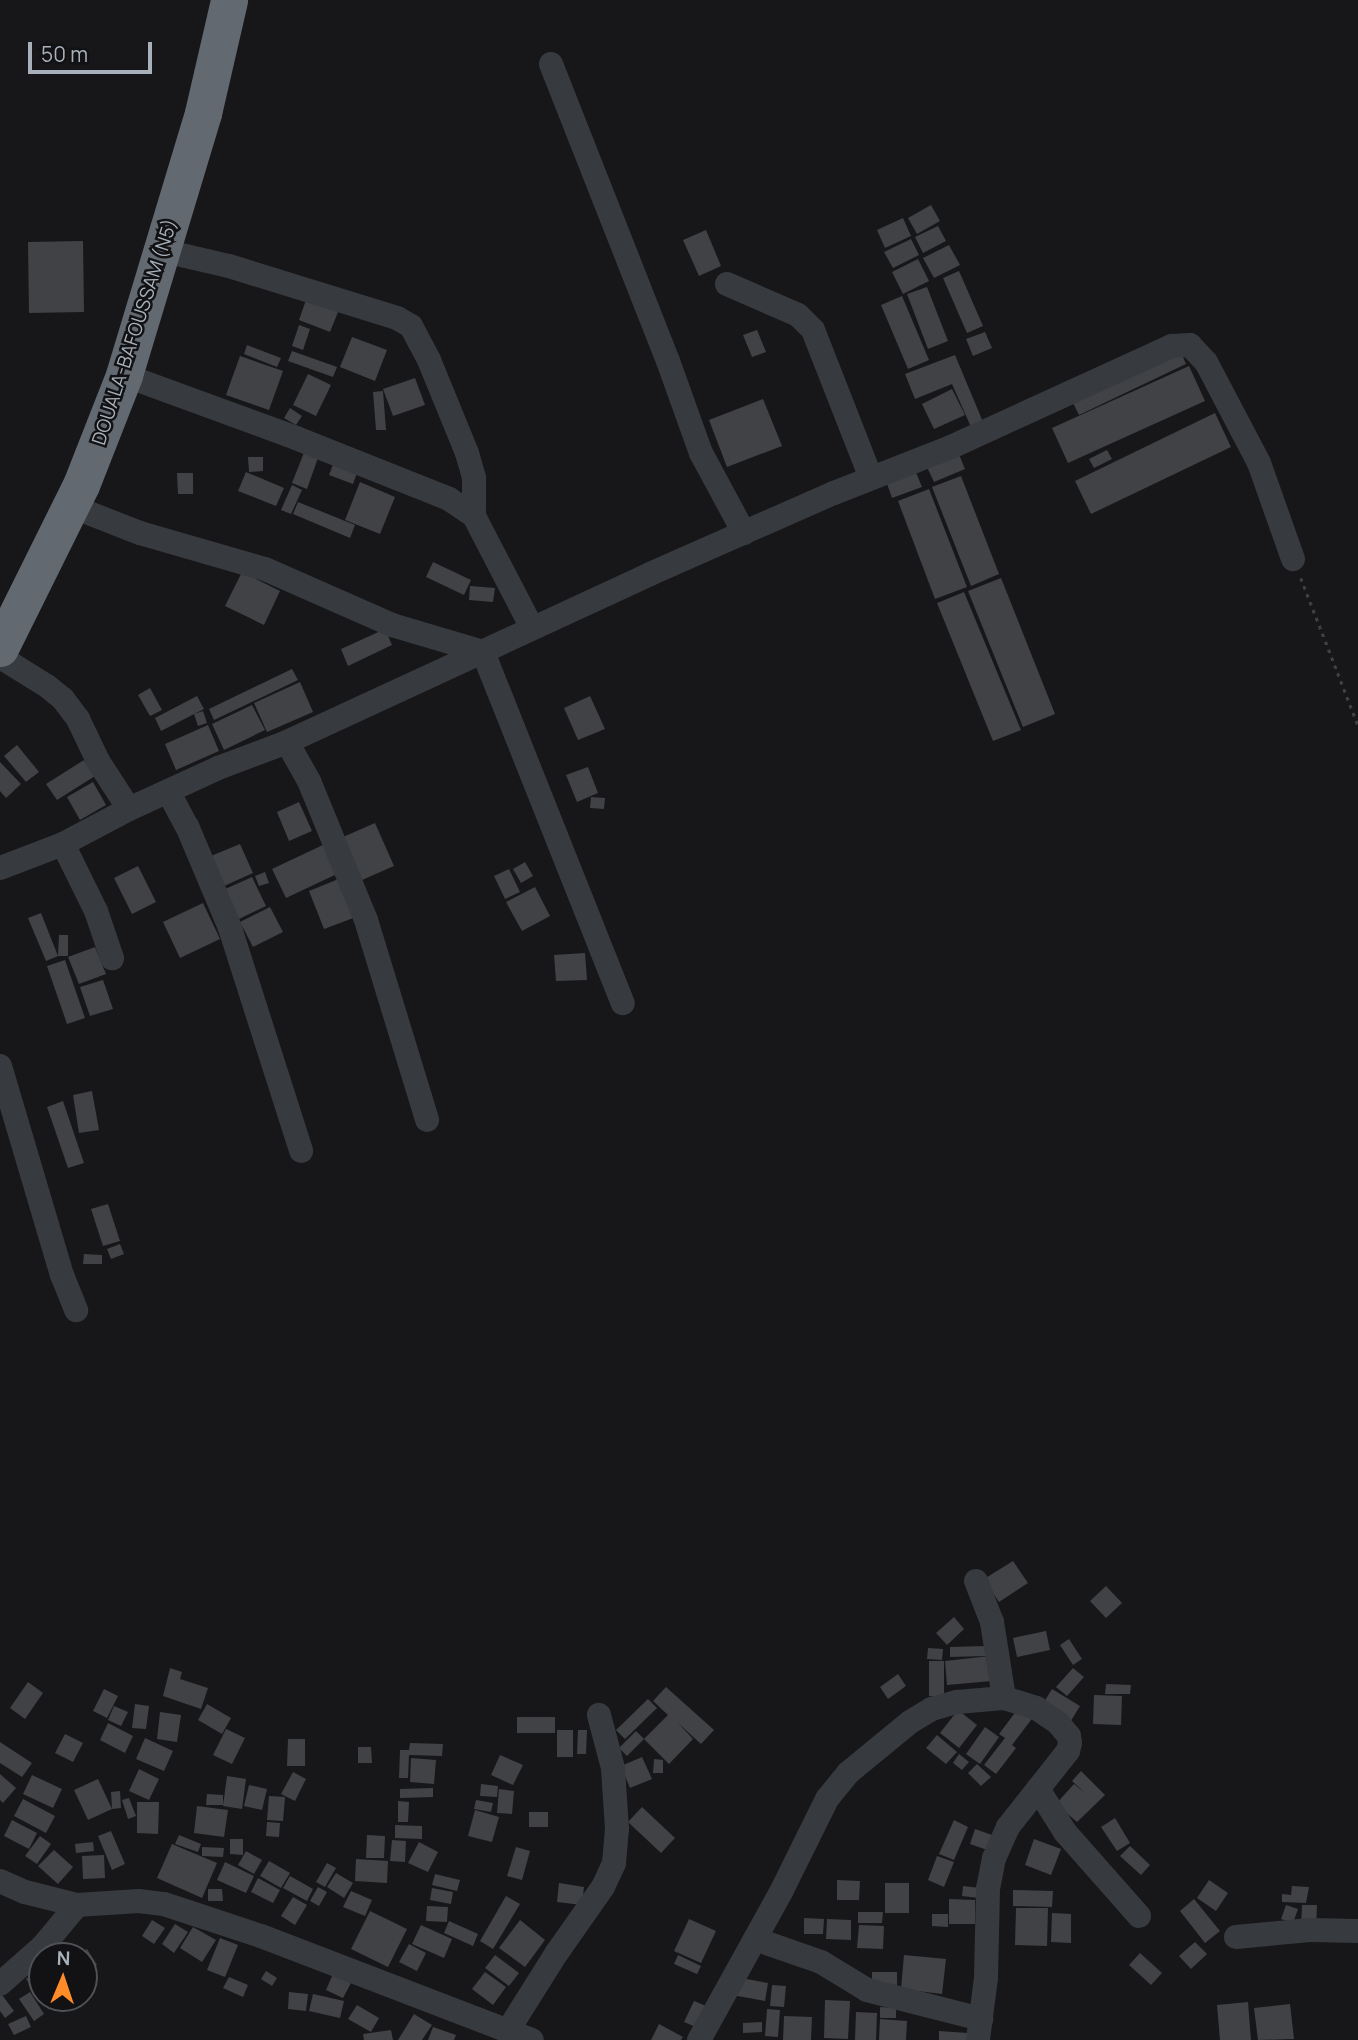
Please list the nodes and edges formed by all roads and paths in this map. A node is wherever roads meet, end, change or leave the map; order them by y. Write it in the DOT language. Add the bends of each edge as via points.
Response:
graph roads {
  1 [pos="229,0"];
  2 [pos="551,64"];
  3 [pos="164,251"];
  4 [pos="727,284"];
  5 [pos="124,375"];
  6 [pos="871,478"];
  7 [pos="71,506"];
  8 [pos="474,516"];
  9 [pos="744,533"];
  10 [pos="1293,559"];
  11 [pos="532,628"];
  12 [pos="0,648"];
  13 [pos="483,652"];
  14 [pos="0,657"];
  15 [pos="1358,725"];
  16 [pos="287,742"];
  17 [pos="168,791"];
  18 [pos="129,809"];
  19 [pos="63,845"];
  20 [pos="4,861"];
  21 [pos="112,958"];
  22 [pos="623,1003"];
  23 [pos="0,1066"];
  24 [pos="427,1120"];
  25 [pos="301,1151"];
  26 [pos="76,1310"];
  27 [pos="976,1581"];
  28 [pos="1004,1698"];
  29 [pos="599,1715"];
  30 [pos="1038,1789"];
  31 [pos="0,1881"];
  32 [pos="77,1905"];
  33 [pos="1139,1916"];
  34 [pos="1358,1931"];
  35 [pos="1236,1937"];
  36 [pos="755,1939"];
  37 [pos="0,1984"];
  38 [pos="979,2030"];
  39 [pos="507,2032"];
  40 [pos="532,2040"];
  41 [pos="699,2040"];
  1 -- 3 [label="highway, DOUALA-BAFOUSSAM (N5)"];
  2 -- 9 [label="street" via="701,453"];
  3 -- 5 [label="highway, DOUALA-BAFOUSSAM (N5)"];
  3 -- 8 [label="street" via="229,266 397,318 411,327 467,453 474,478"];
  4 -- 6 [label="street" via="799,315 813,330"];
  5 -- 7 [label="highway, DOUALA-BAFOUSSAM (N5)"];
  5 -- 8 [label="street" via="429,488"];
  6 -- 9 [label="street"];
  6 -- 10 [label="street" via="951,447 1172,346 1189,345 1206,362 1259,463"];
  7 -- 12 [label="highway, DOUALA-BAFOUSSAM (N5)"];
  7 -- 13 [label="street" via="140,533 265,569 392,625"];
  8 -- 11 [label="street"];
  9 -- 11 [label="street"];
  10 -- 15 [label="path"];
  11 -- 13 [label="street"];
  13 -- 16 [label="street"];
  13 -- 22 [label="street"];
  14 -- 18 [label="street" via="63,699"];
  16 -- 17 [label="street"];
  16 -- 24 [label="street" via="309,781 366,920"];
  17 -- 18 [label="street"];
  17 -- 25 [label="street" via="230,928"];
  18 -- 19 [label="street"];
  19 -- 20 [label="street"];
  19 -- 21 [label="street" via="96,911"];
  23 -- 26 [label="street"];
  27 -- 28 [label="street" via="992,1622"];
  28 -- 30 [label="street" via="1036,1708 1065,1728 1069,1736 1068,1751"];
  28 -- 36 [label="street" via="932,1709 848,1773 827,1799"];
  29 -- 39 [label="street" via="613,1768 614,1863 603,1887"];
  30 -- 33 [label="street" via="1065,1832"];
  30 -- 38 [label="street" via="1008,1827 994,1858"];
  31 -- 32 [label="street"];
  32 -- 37 [label="street" via="43,1947"];
  32 -- 39 [label="street" via="164,1904 261,1936"];
  34 -- 35 [label="street"];
  36 -- 38 [label="street" via="821,1962 867,1990"];
  36 -- 41 [label="street"];
  39 -- 40 [label="street"];
}
